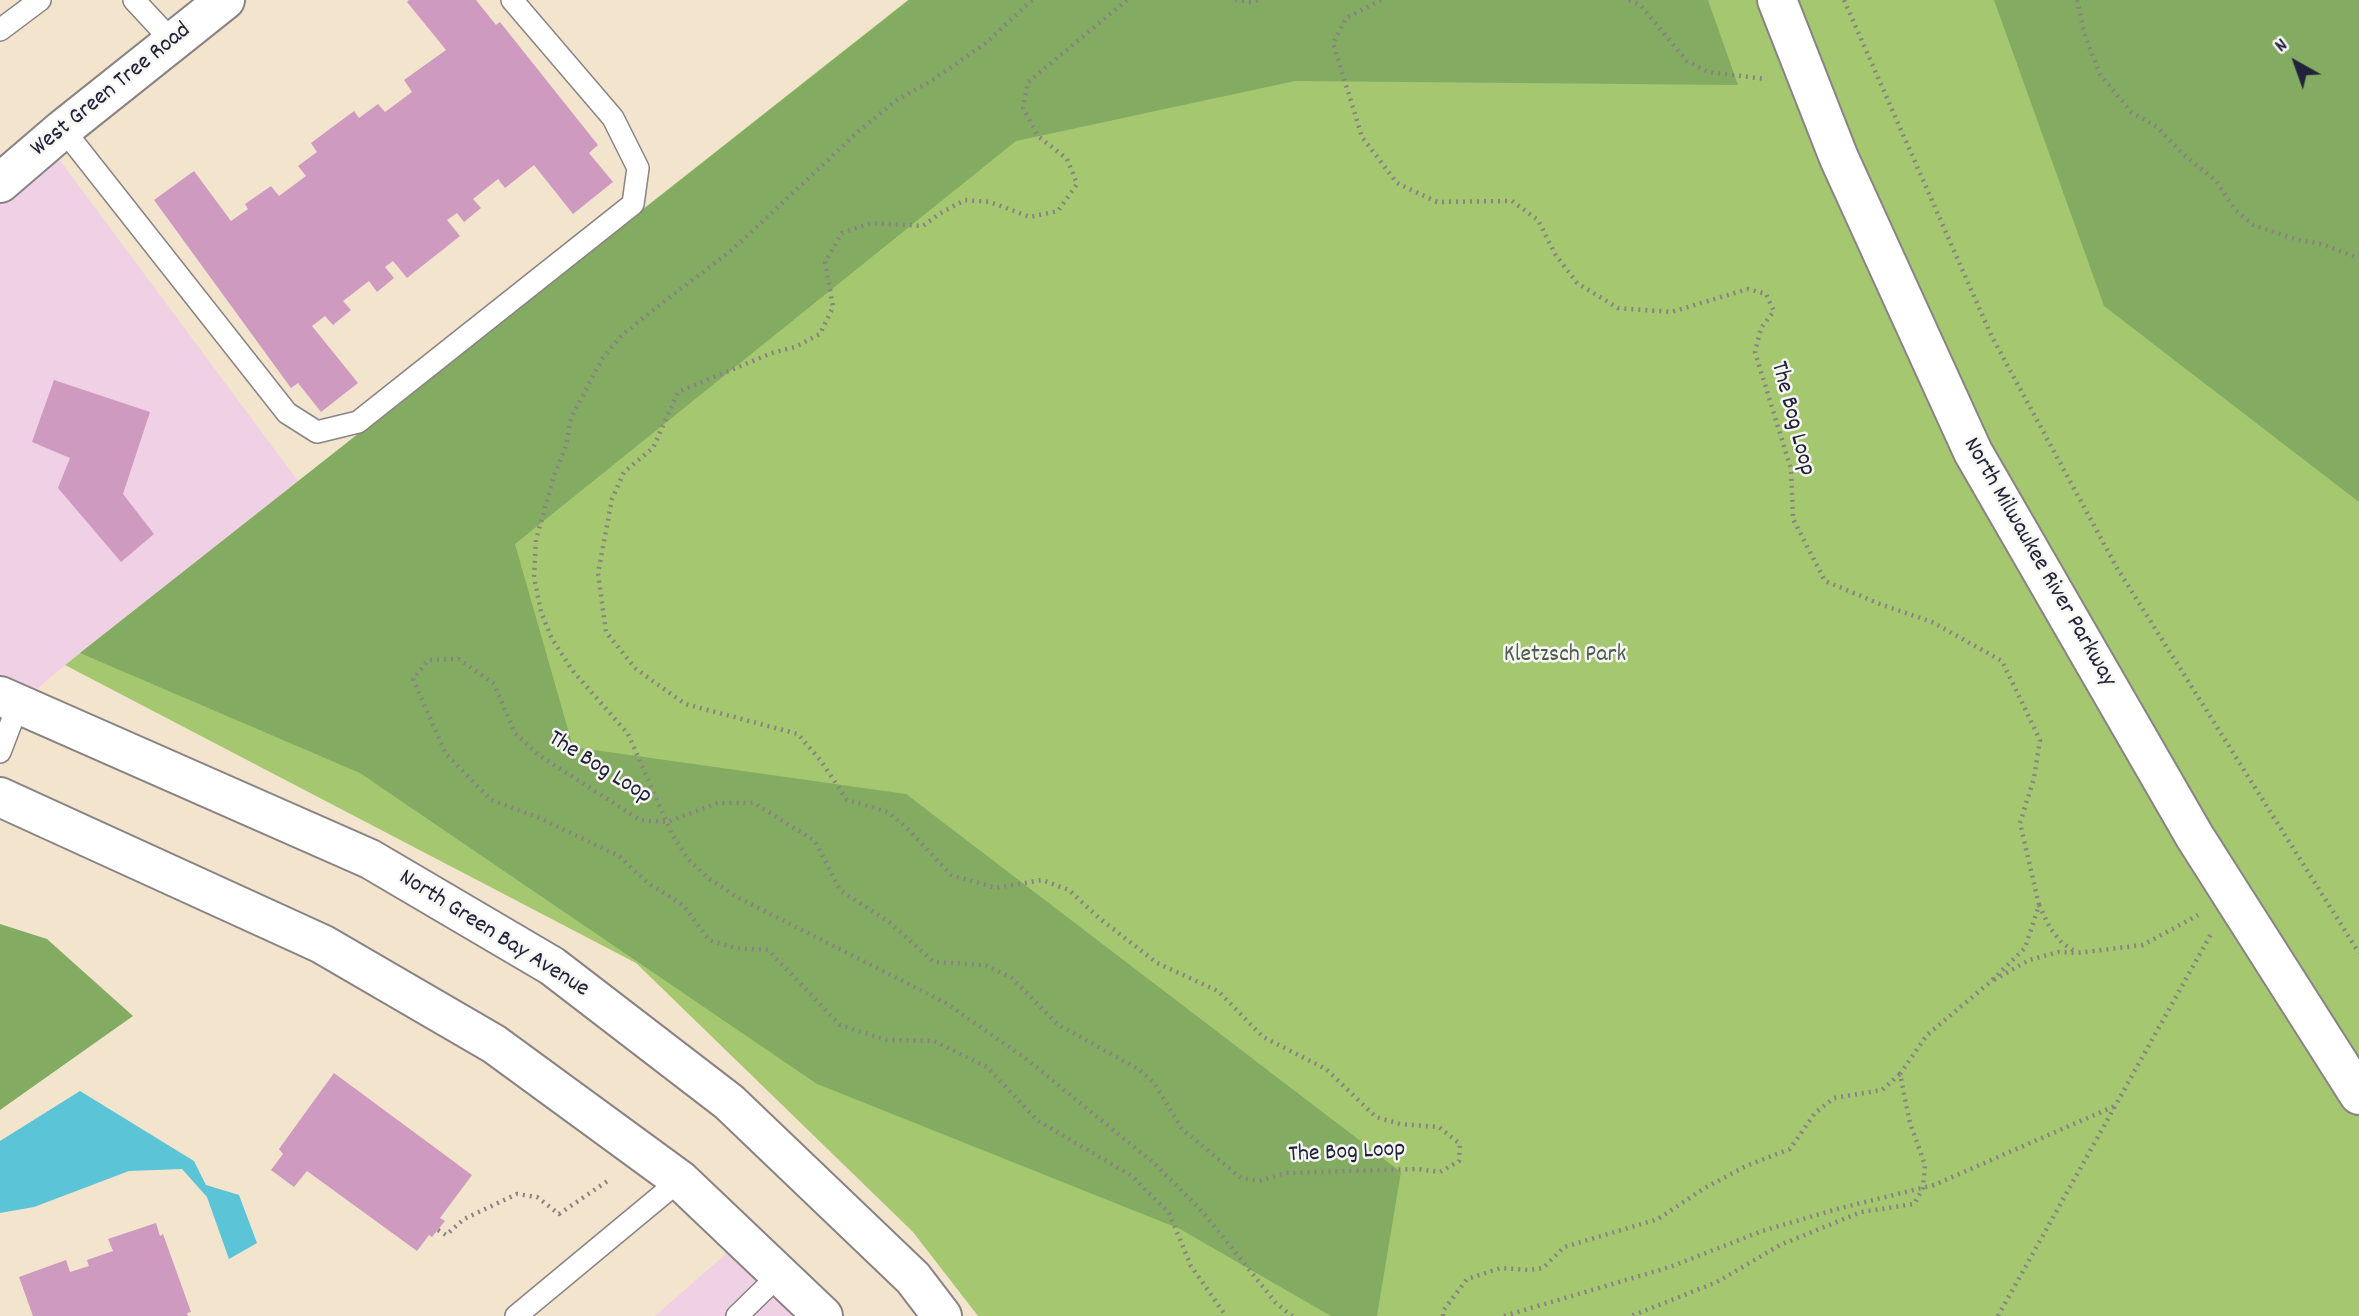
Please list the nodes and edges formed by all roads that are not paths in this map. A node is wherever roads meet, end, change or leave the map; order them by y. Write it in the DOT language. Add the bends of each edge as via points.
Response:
graph roads {
  1 [pos="40,0"];
  2 [pos="134,0"];
  3 [pos="225,0"];
  4 [pos="512,0"];
  5 [pos="1777,0"];
  6 [pos="0,30"];
  7 [pos="173,41"];
  8 [pos="63,129"];
  9 [pos="0,183"];
  10 [pos="9,701"];
  11 [pos="0,752"];
  12 [pos="0,797"];
  13 [pos="2359,1095"];
  14 [pos="680,1180"];
  15 [pos="780,1274"];
  16 [pos="516,1316"];
  17 [pos="737,1316"];
  18 [pos="823,1316"];
  19 [pos="942,1316"];
  1 -- 6 [label="lane"];
  2 -- 7 [label="lane"];
  3 -- 7 [label="main road, West Green Tree Road"];
  4 -- 8 [label="lane" via="613,118 638,169 633,204 358,422 317,432 287,413"];
  5 -- 13 [label="main road, North Milwaukee River Parkway" via="1839,158 1973,452 2195,837"];
  7 -- 8 [label="main road, West Green Tree Road"];
  8 -- 9 [label="main road, West Green Tree Road"];
  10 -- 11 [label="lane"];
  10 -- 19 [label="main road, North Green Bay Avenue" via="370,859 552,966 729,1101 913,1278"];
  12 -- 14 [label="main road" via="322,944 494,1044"];
  14 -- 15 [label="main road"];
  14 -- 16 [label="lane"];
  15 -- 17 [label="lane"];
  15 -- 18 [label="main road"];
}
